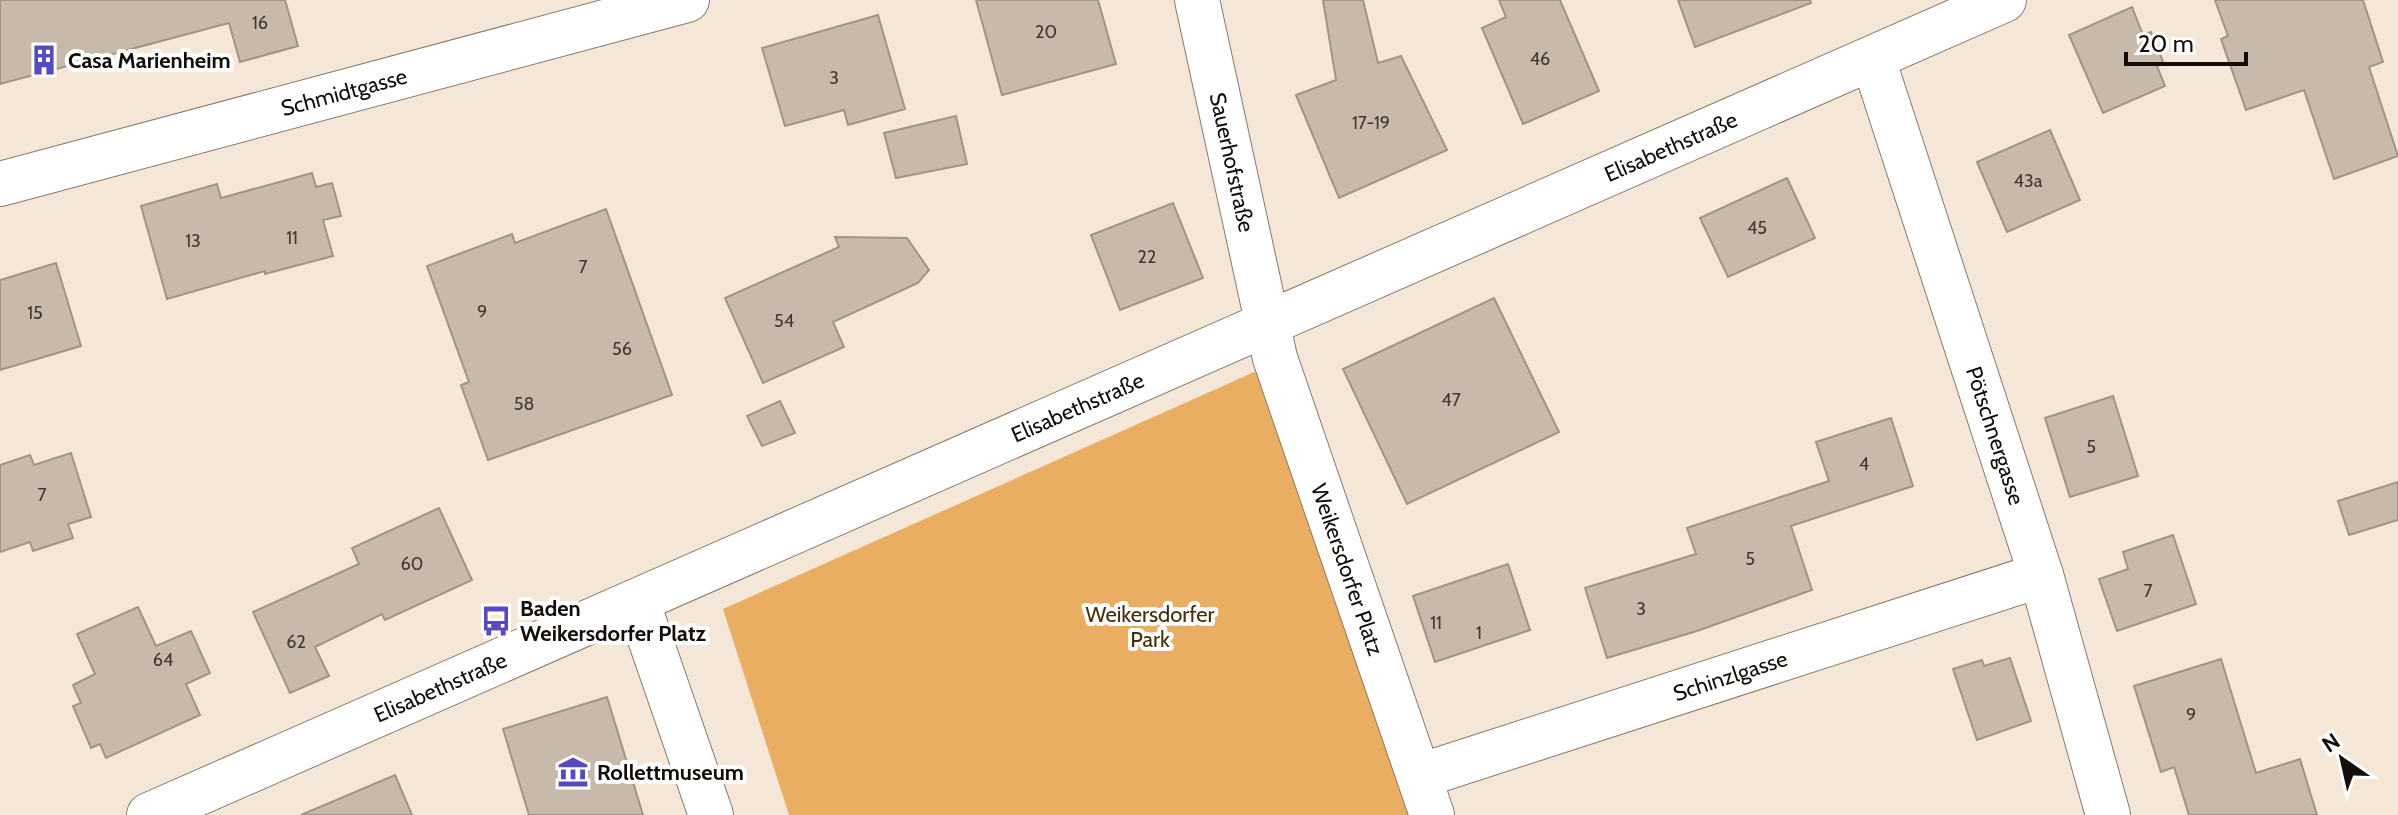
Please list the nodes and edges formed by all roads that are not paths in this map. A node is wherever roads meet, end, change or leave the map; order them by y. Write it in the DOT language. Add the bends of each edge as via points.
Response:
graph roads {
  1 [pos="687,0"];
  2 [pos="1197,0"];
  3 [pos="2004,0"];
  4 [pos="1873,59"];
  5 [pos="0,184"];
  6 [pos="1267,324"];
  7 [pos="2041,575"];
  8 [pos="637,601"];
  9 [pos="1426,795"];
  10 [pos="149,815"];
  11 [pos="711,815"];
  12 [pos="2108,815"];
  1 -- 5 [label="street, Schmidtgasse"];
  2 -- 6 [label="street, Sauerhofstraße"];
  3 -- 4 [label="street, Elisabethstraße"];
  4 -- 6 [label="street, Elisabethstraße"];
  4 -- 7 [label="street, Pötschnergasse"];
  6 -- 8 [label="street, Elisabethstraße"];
  6 -- 9 [label="street, Weikersdorfer Platz"];
  7 -- 9 [label="street, Schinzlgasse"];
  7 -- 12 [label="street, Pötschnergasse"];
  8 -- 10 [label="street, Elisabethstraße"];
  8 -- 11 [label="street"];
}
